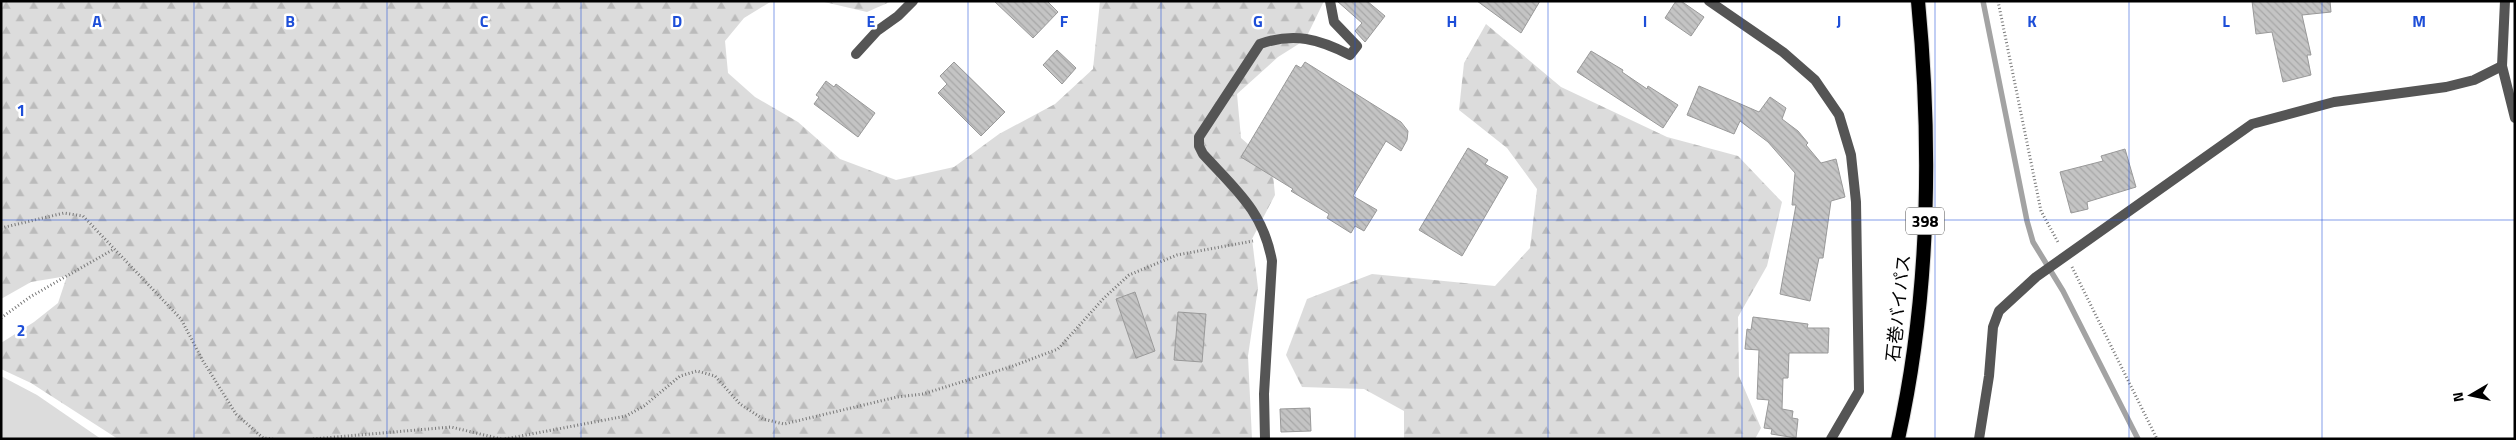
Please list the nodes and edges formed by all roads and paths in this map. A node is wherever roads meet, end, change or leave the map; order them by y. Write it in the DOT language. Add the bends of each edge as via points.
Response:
graph roads {
  1 [pos="913,1"];
  2 [pos="1330,1"];
  3 [pos="1709,1"];
  4 [pos="1918,1"];
  5 [pos="1998,1"];
  6 [pos="2505,1"];
  7 [pos="856,54"];
  8 [pos="2502,66"];
  9 [pos="2515,118"];
  10 [pos="1,228"];
  11 [pos="1268,239"];
  12 [pos="114,249"];
  13 [pos="2067,256"];
  14 [pos="1,318"];
  15 [pos="273,439"];
  16 [pos="313,439"];
  17 [pos="501,439"];
  18 [pos="505,439"];
  19 [pos="1266,439"];
  20 [pos="1831,439"];
  21 [pos="1898,439"];
  22 [pos="1979,439"];
  23 [pos="2157,439"];
  1 -- 7 [label="street" via="877,31"];
  2 -- 11 [label="street" via="1334,22 1358,46 1350,55 1325,43 1288,37 1260,44 1199,138 1198,146 1203,154 1256,214"];
  3 -- 20 [label="street" via="1783,52 1815,80 1839,115 1851,154 1856,202 1859,391"];
  4 -- 21 [label="highway, 石巻バイパス / 398" via="1927,172 1914,347"];
  5 -- 13 [label="path" via="2041,211"];
  6 -- 8 [label="street"];
  8 -- 9 [label="street"];
  8 -- 13 [label="street" via="2465,83 2334,102 2252,124"];
  10 -- 12 [label="path" via="64,213 83,216"];
  11 -- 18 [label="path" via="1177,255 1130,275 1104,298 1058,349 994,373 923,394 897,397 784,424 763,419 740,404 716,376 697,371 680,376 644,406 626,416"];
  11 -- 19 [label="street" via="1272,261 1264,394"];
  12 -- 14 [label="path" via="30,297"];
  12 -- 15 [label="path" via="181,319 236,414 263,438"];
  13 -- 22 [label="street" via="2036,277 1999,311 1994,326"];
  13 -- 23 [label="path"];
  16 -- 17 [label="path" via="451,427"];
}
